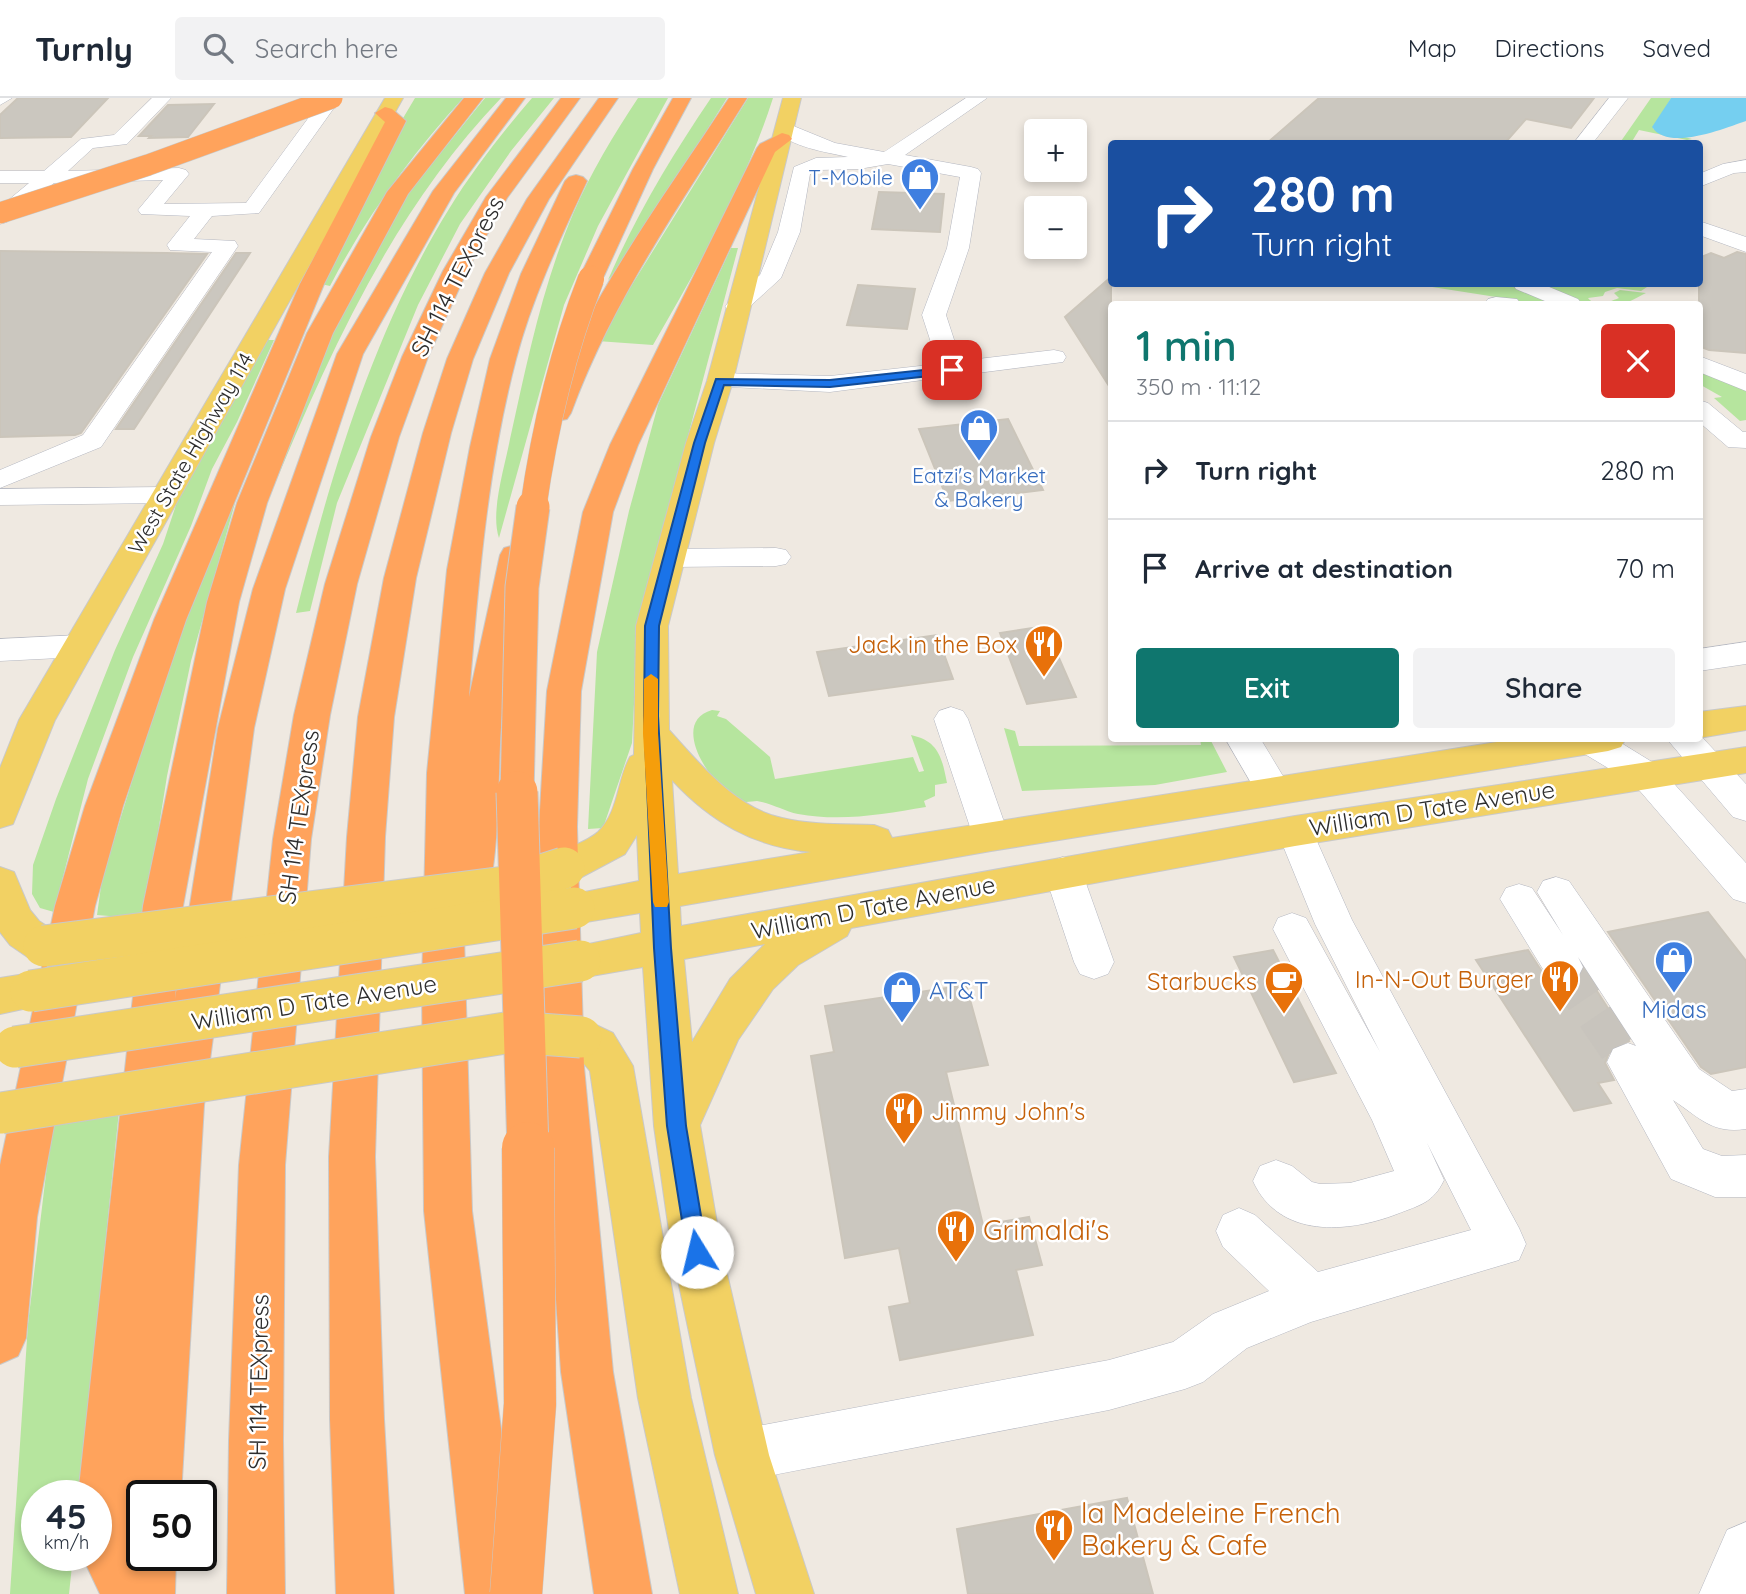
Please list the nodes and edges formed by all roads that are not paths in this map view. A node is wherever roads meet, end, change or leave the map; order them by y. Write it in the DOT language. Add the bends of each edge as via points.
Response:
graph roads {
  1 [pos="162,98"];
  2 [pos="332,98"];
  3 [pos="474,98"];
  4 [pos="516,98"];
  5 [pos="570,98"];
  6 [pos="609,98"];
  7 [pos="626,98"];
  8 [pos="682,98"];
  9 [pos="702,98"];
  10 [pos="738,98"];
  11 [pos="792,98"];
  12 [pos="978,98"];
  13 [pos="1619,98"];
  14 [pos="389,106"];
  15 [pos="783,134"];
  16 [pos="1584,140"];
  17 [pos="651,155"];
  18 [pos="886,159"];
  19 [pos="1746,166"];
  20 [pos="0,177"];
  21 [pos="50,177"];
  22 [pos="1703,179"];
  23 [pos="1703,207"];
  24 [pos="206,210"];
  25 [pos="0,216"];
  26 [pos="1746,223"];
  27 [pos="1703,229"];
  28 [pos="1746,245"];
  29 [pos="1531,287"];
  30 [pos="1563,301"];
  31 [pos="737,306"];
  32 [pos="1054,357"];
  33 [pos="1703,365"];
  34 [pos="952,370"];
  35 [pos="720,381"];
  36 [pos="1746,383"];
  37 [pos="1703,411"];
  38 [pos="1743,443"];
  39 [pos="0,480"];
  40 [pos="165,495"];
  41 [pos="0,498"];
  42 [pos="776,557"];
  43 [pos="670,558"];
  44 [pos="79,646"];
  45 [pos="0,650"];
  46 [pos="1746,653"];
  47 [pos="1703,659"];
  48 [pos="1746,718"];
  49 [pos="951,719"];
  50 [pos="1703,724"];
  51 [pos="651,733"];
  52 [pos="1244,742"];
  53 [pos="1576,742"];
  54 [pos="1598,742"];
  55 [pos="1687,742"];
  56 [pos="1746,760"];
  57 [pos="1708,766"];
  58 [pos="1645,774"];
  59 [pos="1274,791"];
  60 [pos="1746,807"];
  61 [pos="0,814"];
  62 [pos="1295,831"];
  63 [pos="990,836"];
  64 [pos="923,847"];
  65 [pos="1063,872"];
  66 [pos="0,883"];
  67 [pos="1746,888"];
  68 [pos="661,894"];
  69 [pos="861,909"];
  70 [pos="1292,929"];
  71 [pos="662,948"];
  72 [pos="1094,962"];
  73 [pos="1563,967"];
  74 [pos="443,986"];
  75 [pos="15,994"];
  76 [pos="7,1048"];
  77 [pos="1628,1062"];
  78 [pos="1746,1109"];
  79 [pos="1,1113"];
  80 [pos="677,1126"];
  81 [pos="1746,1176"];
  82 [pos="1276,1181"];
  83 [pos="1239,1231"];
  84 [pos="1311,1298"];
  85 [pos="0,1338"];
  86 [pos="742,1455"];
  87 [pos="154,1480"];
  88 [pos="1746,1549"];
  89 [pos="147,1571"];
  90 [pos="130,1594"];
  91 [pos="146,1594"];
  92 [pos="256,1594"];
  93 [pos="365,1594"];
  94 [pos="494,1594"];
  95 [pos="516,1594"];
  96 [pos="623,1594"];
  97 [pos="709,1594"];
  98 [pos="785,1594"];
  99 [pos="1727,1594"];
  1 -- 21 [label="lane" via="120,140 88,143"];
  2 -- 24 [label="lane" via="252,209"];
  2 -- 25 [label="highway, bridge"];
  3 -- 90 [label="highway" via="398,192 320,334 252,503 223,602 163,906 102,1535"];
  4 -- 87 [label="highway" via="444,191 350,354 269,589 236,728 181,1105"];
  5 -- 92 [label="highway, SH 114 TEXpress" via="497,197 455,271 415,357 385,437 345,571 312,715 292,839 262,1165"];
  6 -- 93 [label="highway, SH 114 TEXpress" via="538,199 497,273 460,359 400,579 376,717 352,1157"];
  7 -- 74 [label="highway" via="565,202 533,274 503,359 486,435 464,570 445,773"];
  8 -- 17 [label="highway"];
  9 -- 17 [label="highway" via="670,143"];
  10 -- 74 [label="highway" via="594,327 566,387 526,503 486,699 472,880"];
  11 -- 15 [label="main road"];
  12 -- 18 [label="lane"];
  13 -- 16 [label="lane"];
  14 -- 40 [label="main road, West State Highway 114"];
  14 -- 85 [label="highway" via="396,121 312,284 170,620 104,806 75,906 16,1203"];
  15 -- 18 [label="lane" via="838,151"];
  15 -- 31 [label="main road"];
  15 -- 96 [label="highway" via="767,148 624,445 598,512 564,691 558,827 562,1067 587,1372"];
  17 -- 95 [label="highway, bridge" via="574,322 544,437 522,587 517,858 527,1076 530,1404"];
  18 -- 31 [label="lane" via="816,164 801,171 789,232 770,278"];
  18 -- 34 [label="lane" via="971,173 958,248 934,315"];
  19 -- 22 [label="lane"];
  20 -- 21 [label="lane"];
  21 -- 24 [label="lane" via="179,174 148,210"];
  21 -- 25 [label="lane"];
  23 -- 26 [label="lane"];
  24 -- 39 [label="lane" via="178,245 227,246 92,441"];
  27 -- 28 [label="lane"];
  29 -- 30 [label="lane"];
  31 -- 35 [label="main road"];
  32 -- 34 [label="lane"];
  33 -- 36 [label="lane"];
  34 -- 35 [label="lane" via="830,384"];
  35 -- 43 [label="main road"];
  37 -- 38 [label="lane"];
  40 -- 41 [label="lane"];
  40 -- 44 [label="main road, West State Highway 114"];
  42 -- 43 [label="lane"];
  43 -- 51 [label="main road" via="652,626"];
  44 -- 45 [label="lane"];
  44 -- 61 [label="main road, West State Highway 114" via="37,720"];
  46 -- 47 [label="lane"];
  48 -- 50 [label="main road"];
  49 -- 63 [label="lane"];
  51 -- 64 [label="main road" via="716,803 746,821 782,833"];
  51 -- 66 [label="main road, bridge" via="630,816 611,843 565,868 505,887 44,946 23,935"];
  51 -- 68 [label="main road"];
  52 -- 59 [label="lane"];
  53 -- 59 [label="main road, William D Tate Avenue"];
  54 -- 58 [label="lane"];
  55 -- 57 [label="lane"];
  56 -- 57 [label="main road, William D Tate Avenue"];
  57 -- 58 [label="main road, William D Tate Avenue"];
  57 -- 60 [label="lane"];
  58 -- 62 [label="main road, William D Tate Avenue"];
  58 -- 67 [label="lane"];
  59 -- 62 [label="main road"];
  59 -- 63 [label="main road, William D Tate Avenue"];
  62 -- 65 [label="main road, William D Tate Avenue"];
  62 -- 84 [label="lane" via="1334,924 1503,1244"];
  63 -- 64 [label="main road, William D Tate Avenue"];
  64 -- 68 [label="main road, William D Tate Avenue"];
  65 -- 69 [label="main road, William D Tate Avenue"];
  65 -- 72 [label="lane"];
  68 -- 71 [label="main road"];
  68 -- 75 [label="main road, William D Tate Avenue, bridge"];
  69 -- 71 [label="main road, William D Tate Avenue"];
  69 -- 80 [label="main road" via="796,944 759,975 705,1057"];
  70 -- 82 [label="lane" via="1388,1108 1421,1180 1401,1193 1332,1208 1304,1203"];
  71 -- 76 [label="main road, William D Tate Avenue, bridge"];
  71 -- 80 [label="main road"];
  73 -- 78 [label="lane" via="1537,895 1684,1083 1727,1112"];
  74 -- 94 [label="highway" via="448,1211"];
  77 -- 81 [label="lane" via="1687,1164 1730,1180"];
  79 -- 97 [label="main road, bridge" via="512,1032 581,1037 598,1048 611,1066 646,1300 687,1513"];
  80 -- 86 [label="main road" via="697,1252"];
  83 -- 84 [label="lane"];
  84 -- 86 [label="lane" via="1230,1331 1185,1364 1110,1385"];
  86 -- 98 [label="main road"];
  88 -- 99 [label="lane"];
  89 -- 91 [label="highway"];
}
